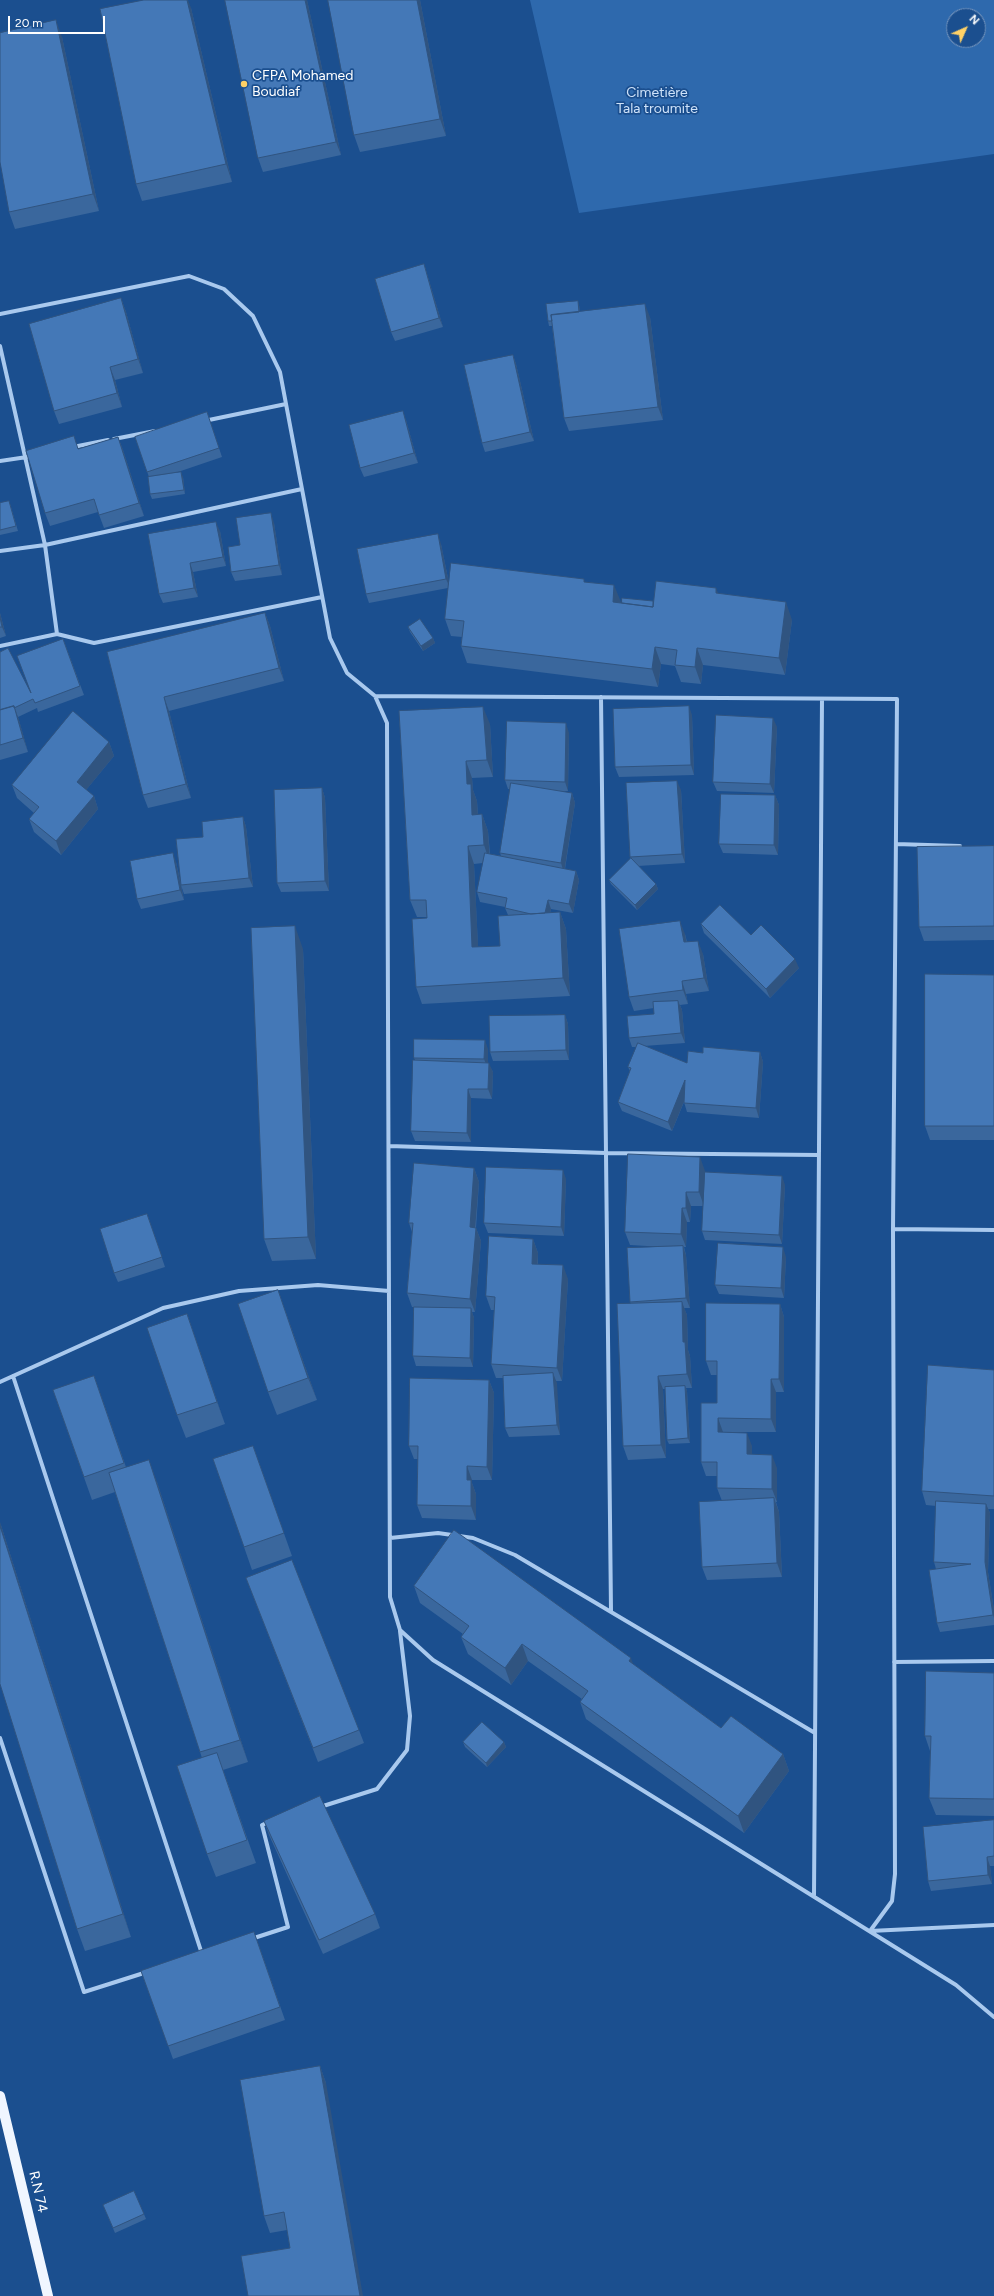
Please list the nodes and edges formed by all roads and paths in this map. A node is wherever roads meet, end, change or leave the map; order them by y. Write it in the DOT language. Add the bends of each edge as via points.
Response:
graph roads {
  1 [pos="0,314"];
  2 [pos="0,346"];
  3 [pos="286,404"];
  4 [pos="202,421"];
  5 [pos="163,429"];
  6 [pos="71,448"];
  7 [pos="33,456"];
  8 [pos="25,457"];
  9 [pos="0,461"];
  10 [pos="302,489"];
  11 [pos="45,545"];
  12 [pos="0,551"];
  13 [pos="322,597"];
  14 [pos="57,634"];
  15 [pos="0,646"];
  16 [pos="375,696"];
  17 [pos="601,697"];
  18 [pos="822,699"];
  19 [pos="896,844"];
  20 [pos="964,846"];
  21 [pos="389,1146"];
  22 [pos="606,1153"];
  23 [pos="819,1155"];
  24 [pos="893,1229"];
  25 [pos="994,1230"];
  26 [pos="389,1291"];
  27 [pos="13,1376"];
  28 [pos="0,1382"];
  29 [pos="390,1538"];
  30 [pos="611,1611"];
  31 [pos="400,1630"];
  32 [pos="994,1661"];
  33 [pos="894,1662"];
  34 [pos="815,1733"];
  35 [pos="0,1738"];
  36 [pos="312,1809"];
  37 [pos="276,1820"];
  38 [pos="814,1895"];
  39 [pos="994,1925"];
  40 [pos="870,1931"];
  41 [pos="245,1941"];
  42 [pos="209,1952"];
  43 [pos="202,1954"];
  44 [pos="195,1957"];
  45 [pos="150,1971"];
  46 [pos="994,2017"];
  47 [pos="0,2096"];
  48 [pos="48,2296"];
  1 -- 3 [label="street" via="189,276 224,289 253,316 280,372"];
  2 -- 8 [label="street"];
  3 -- 4 [label="street"];
  3 -- 10 [label="street"];
  5 -- 6 [label="street"];
  7 -- 8 [label="street"];
  8 -- 9 [label="street"];
  8 -- 11 [label="street"];
  10 -- 11 [label="street"];
  10 -- 13 [label="street"];
  11 -- 12 [label="street"];
  11 -- 14 [label="street"];
  13 -- 14 [label="street" via="94,643"];
  13 -- 16 [label="street" via="330,638 347,673"];
  14 -- 15 [label="street"];
  16 -- 17 [label="street"];
  16 -- 21 [label="street" via="387,723"];
  17 -- 18 [label="street"];
  17 -- 22 [label="street"];
  18 -- 19 [label="street" via="897,699"];
  18 -- 23 [label="street"];
  19 -- 20 [label="street"];
  19 -- 24 [label="street"];
  21 -- 22 [label="street"];
  21 -- 26 [label="street"];
  22 -- 23 [label="street"];
  22 -- 30 [label="street"];
  23 -- 34 [label="street"];
  24 -- 25 [label="street"];
  24 -- 33 [label="street"];
  26 -- 27 [label="street" via="318,1284 239,1290 163,1308"];
  26 -- 29 [label="street"];
  27 -- 28 [label="street"];
  27 -- 43 [label="street"];
  29 -- 30 [label="street" via="438,1533 473,1538 515,1554"];
  29 -- 31 [label="street" via="390,1597"];
  30 -- 34 [label="street"];
  31 -- 36 [label="street" via="410,1716 407,1750 377,1788"];
  31 -- 38 [label="street" via="433,1660"];
  32 -- 33 [label="street"];
  33 -- 40 [label="street" via="895,1874 892,1900"];
  34 -- 38 [label="street"];
  35 -- 45 [label="street" via="84,1992"];
  37 -- 41 [label="street" via="262,1825 288,1927"];
  38 -- 40 [label="street"];
  39 -- 40 [label="street"];
  40 -- 46 [label="street" via="956,1985"];
  42 -- 43 [label="street"];
  43 -- 44 [label="street"];
  47 -- 48 [label="main road, R.N 74"];
}
